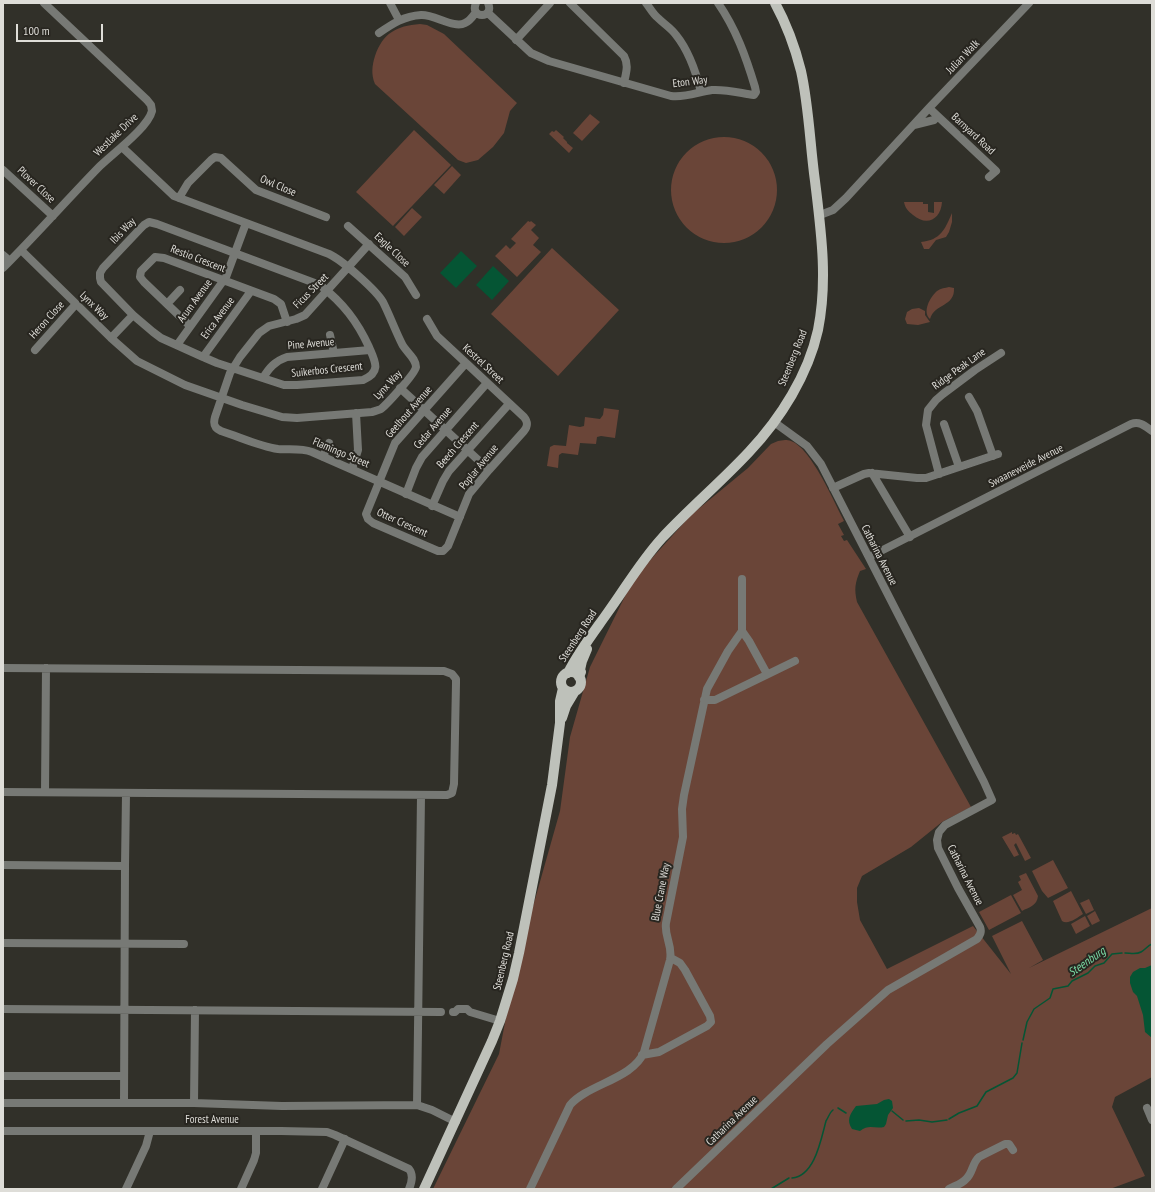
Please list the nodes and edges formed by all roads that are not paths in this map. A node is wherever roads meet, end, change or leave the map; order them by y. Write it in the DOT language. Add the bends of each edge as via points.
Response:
graph roads {
  1 [pos="44,3"];
  2 [pos="390,3"];
  3 [pos="550,3"];
  4 [pos="570,3"];
  5 [pos="646,3"];
  6 [pos="718,3"];
  7 [pos="775,3"];
  8 [pos="1029,3"];
  9 [pos="489,6"];
  10 [pos="474,7"];
  11 [pos="399,20"];
  12 [pos="379,33"];
  13 [pos="516,40"];
  14 [pos="624,83"];
  15 [pos="701,92"];
  16 [pos="929,108"];
  17 [pos="937,116"];
  18 [pos="913,125"];
  19 [pos="122,147"];
  20 [pos="3,170"];
  21 [pos="989,176"];
  22 [pos="179,198"];
  23 [pos="820,215"];
  24 [pos="53,216"];
  25 [pos="326,217"];
  26 [pos="246,223"];
  27 [pos="348,226"];
  28 [pos="369,244"];
  29 [pos="21,250"];
  30 [pos="235,253"];
  31 [pos="3,255"];
  32 [pos="10,262"];
  33 [pos="3,268"];
  34 [pos="348,268"];
  35 [pos="224,280"];
  36 [pos="180,290"];
  37 [pos="251,291"];
  38 [pos="328,291"];
  39 [pos="416,295"];
  40 [pos="76,304"];
  41 [pos="167,304"];
  42 [pos="133,314"];
  43 [pos="427,319"];
  44 [pos="287,322"];
  45 [pos="190,326"];
  46 [pos="330,335"];
  47 [pos="111,338"];
  48 [pos="177,345"];
  49 [pos="35,350"];
  50 [pos="370,350"];
  51 [pos="334,353"];
  52 [pos="1001,353"];
  53 [pos="203,357"];
  54 [pos="466,363"];
  55 [pos="233,368"];
  56 [pos="263,378"];
  57 [pos="487,383"];
  58 [pos="400,388"];
  59 [pos="970,397"];
  60 [pos="221,398"];
  61 [pos="509,404"];
  62 [pos="424,410"];
  63 [pos="356,413"];
  64 [pos="774,422"];
  65 [pos="527,423"];
  66 [pos="944,424"];
  67 [pos="446,430"];
  68 [pos="1152,431"];
  69 [pos="329,443"];
  70 [pos="467,451"];
  71 [pos="323,457"];
  72 [pos="959,467"];
  73 [pos="352,469"];
  74 [pos="489,470"];
  75 [pos="872,473"];
  76 [pos="940,474"];
  77 [pos="378,481"];
  78 [pos="833,488"];
  79 [pos="406,494"];
  80 [pos="432,506"];
  81 [pos="460,517"];
  82 [pos="910,537"];
  83 [pos="443,550"];
  84 [pos="868,558"];
  85 [pos="742,579"];
  86 [pos="608,612"];
  87 [pos="742,631"];
  88 [pos="794,660"];
  89 [pos="3,668"];
  90 [pos="46,668"];
  91 [pos="568,673"];
  92 [pos="767,674"];
  93 [pos="579,677"];
  94 [pos="563,688"];
  95 [pos="575,691"];
  96 [pos="704,700"];
  97 [pos="560,724"];
  98 [pos="3,792"];
  99 [pos="45,792"];
  100 [pos="126,794"];
  101 [pos="421,796"];
  102 [pos="3,865"];
  103 [pos="125,866"];
  104 [pos="3,943"];
  105 [pos="125,944"];
  106 [pos="184,944"];
  107 [pos="671,958"];
  108 [pos="3,1009"];
  109 [pos="125,1010"];
  110 [pos="195,1010"];
  111 [pos="419,1012"];
  112 [pos="441,1012"];
  113 [pos="454,1012"];
  114 [pos="500,1021"];
  115 [pos="642,1056"];
  116 [pos="3,1076"];
  117 [pos="124,1076"];
  118 [pos="3,1103"];
  119 [pos="124,1103"];
  120 [pos="194,1103"];
  121 [pos="417,1105"];
  122 [pos="1147,1108"];
  123 [pos="1152,1120"];
  124 [pos="456,1122"];
  125 [pos="3,1131"];
  126 [pos="150,1131"];
  127 [pos="256,1131"];
  128 [pos="345,1139"];
  129 [pos="1013,1150"];
  130 [pos="126,1189"];
  131 [pos="241,1189"];
  132 [pos="322,1189"];
  133 [pos="409,1189"];
  134 [pos="424,1189"];
  135 [pos="530,1189"];
  136 [pos="676,1189"];
  137 [pos="949,1189"];
  1 -- 19 [label="street, Westlake Drive" via="151,105 150,118"];
  2 -- 11 [label="street"];
  3 -- 13 [label="street"];
  4 -- 14 [label="street" via="627,60"];
  5 -- 15 [label="street" via="682,44 690,58"];
  6 -- 15 [label="street, Eton Way" via="736,32 752,75 755,93 751,95 722,90"];
  7 -- 23 [label="main road, Steenberg Road" via="790,35 801,72"];
  8 -- 16 [label="street, Julian Walk"];
  9 -- 10 [label="street" via="483,15 478,14"];
  9 -- 13 [label="street, Eton Way"];
  10 -- 11 [label="street" via="468,21 462,24 427,15"];
  11 -- 12 [label="street"];
  13 -- 14 [label="street, Eton Way" via="531,53 544,59"];
  14 -- 15 [label="street, Eton Way" via="671,96 688,96"];
  16 -- 17 [label="street, Barnyard Road"];
  16 -- 18 [label="street, Julian Walk"];
  17 -- 18 [label="street" via="934,120"];
  17 -- 21 [label="street, Barnyard Road" via="996,171"];
  18 -- 23 [label="street, Julian Walk" via="846,198 833,210"];
  19 -- 22 [label="street, Lynx Way"];
  19 -- 24 [label="street, Westlake Drive" via="98,168"];
  20 -- 24 [label="street, Plover Close"];
  22 -- 25 [label="street, Owl Close" via="188,183 211,160 218,157 256,190"];
  22 -- 26 [label="street, Lynx Way"];
  23 -- 64 [label="main road, Steenberg Road" via="824,276 818,330 797,385"];
  24 -- 29 [label="street, Westlake Drive"];
  26 -- 30 [label="street, Arum Avenue"];
  26 -- 34 [label="street, Lynx Way" via="329,254"];
  27 -- 28 [label="street, Eagle Close"];
  28 -- 34 [label="street, Ficus Street"];
  28 -- 39 [label="street, Eagle Close" via="405,277"];
  29 -- 32 [label="street, Westlake Drive"];
  29 -- 40 [label="street, Lynx Way"];
  30 -- 35 [label="street, Arum Avenue"];
  30 -- 38 [label="street, Ibis Way" via="317,283"];
  30 -- 42 [label="street, Ibis Way" via="157,224 146,224 100,273 101,282"];
  31 -- 32 [label="street"];
  32 -- 33 [label="street, Westlake Drive"];
  34 -- 38 [label="street, Ficus Street"];
  34 -- 58 [label="street, Lynx Way" via="380,299 402,345 415,361 414,373"];
  35 -- 37 [label="street, Restio Crescent"];
  35 -- 41 [label="street, Restio Crescent" via="155,257 141,271 140,277"];
  35 -- 45 [label="street, Arum Avenue"];
  36 -- 41 [label="street"];
  37 -- 44 [label="street, Restio Crescent" via="279,301"];
  37 -- 53 [label="street, Erica Avenue"];
  38 -- 44 [label="street, Ficus Street" via="305,315"];
  38 -- 50 [label="street, Suikerbos Crescent" via="356,322"];
  40 -- 47 [label="street, Lynx Way"];
  40 -- 49 [label="street, Heron Close"];
  41 -- 45 [label="street, Restio Crescent"];
  42 -- 47 [label="street"];
  42 -- 48 [label="street, Ibis Way" via="157,336"];
  43 -- 54 [label="street, Kestrel Street" via="437,336"];
  44 -- 55 [label="street, Ficus Street" via="270,326 259,333"];
  45 -- 48 [label="street, Arum Avenue"];
  46 -- 51 [label="street"];
  47 -- 60 [label="street, Lynx Way" via="136,361 185,385"];
  48 -- 53 [label="street, Ibis Way"];
  50 -- 51 [label="street, Pine Avenue"];
  50 -- 56 [label="street, Suikerbos Crescent" via="376,367 371,376 363,380 291,386"];
  51 -- 56 [label="street, Pine Avenue" via="281,359"];
  52 -- 76 [label="street, Ridge Peak Lane" via="943,394 928,410 926,424"];
  53 -- 55 [label="street, Ibis Way"];
  54 -- 57 [label="street, Kestrel Street"];
  54 -- 62 [label="street, Geelhout Avenue"];
  55 -- 56 [label="street, Suikerbos Crescent"];
  55 -- 60 [label="street, Ficus Street"];
  57 -- 61 [label="street, Kestrel Street"];
  57 -- 67 [label="street, Cedar Avenue"];
  58 -- 62 [label="street"];
  58 -- 63 [label="street, Lynx Way" via="380,409"];
  59 -- 72 [label="street" via="995,455"];
  60 -- 63 [label="street, Lynx Way" via="282,417"];
  60 -- 71 [label="street, Flamingo Street" via="214,423 218,430 277,449 308,450"];
  61 -- 65 [label="street, Kestrel Street"];
  61 -- 70 [label="street, Beech Crescent"];
  62 -- 67 [label="street"];
  62 -- 77 [label="street, Geelhout Avenue" via="395,443"];
  63 -- 73 [label="street" via="358,450"];
  64 -- 78 [label="street, Catharina Avenue" via="812,452"];
  64 -- 86 [label="main road, Steenberg Road" via="750,451 661,540 631,577"];
  65 -- 74 [label="street, Poplar Avenue" via="524,431"];
  66 -- 72 [label="street"];
  67 -- 70 [label="street"];
  67 -- 79 [label="street, Cedar Avenue" via="419,461"];
  68 -- 82 [label="street, Swaaneweide Avenue" via="1142,424 1131,424"];
  69 -- 71 [label="street"];
  70 -- 74 [label="street"];
  70 -- 80 [label="street, Beech Crescent" via="445,476"];
  71 -- 73 [label="street, Flamingo Street"];
  72 -- 76 [label="street"];
  73 -- 77 [label="street, Flamingo Street"];
  74 -- 81 [label="street, Poplar Avenue" via="469,494"];
  75 -- 76 [label="street" via="921,478"];
  75 -- 78 [label="street"];
  75 -- 82 [label="street"];
  77 -- 79 [label="street, Flamingo Street"];
  77 -- 83 [label="street, Otter Crescent" via="366,514 368,520 438,551"];
  78 -- 84 [label="street, Catharina Avenue"];
  79 -- 80 [label="street, Flamingo Street"];
  80 -- 81 [label="street, Flamingo Street"];
  81 -- 83 [label="street, Poplar Avenue" via="448,546"];
  82 -- 84 [label="street, Swaaneweide Avenue"];
  84 -- 136 [label="street, Catharina Avenue" via="992,800 946,825 939,832 937,840 938,848 980,926 981,933 977,939 888,990 827,1044"];
  85 -- 87 [label="street"];
  86 -- 91 [label="main road, Steenberg Road" via="572,663"];
  86 -- 93 [label="main road, Steenberg Road" via="584,655"];
  87 -- 92 [label="street"];
  87 -- 96 [label="street, Blue Crane Way" via="712,679"];
  88 -- 92 [label="street"];
  89 -- 90 [label="street"];
  90 -- 99 [label="street"];
  90 -- 101 [label="street" via="449,672 456,683 454,789 447,795"];
  91 -- 93 [label="main road" via="574,673"];
  91 -- 94 [label="main road" via="561,679"];
  92 -- 96 [label="street" via="716,700"];
  93 -- 95 [label="main road" via="581,682"];
  94 -- 95 [label="main road" via="570,692"];
  94 -- 97 [label="main road, Steenberg Road"];
  95 -- 97 [label="main road, Steenberg Road"];
  96 -- 107 [label="street, Blue Crane Way" via="683,799 683,837 666,923"];
  97 -- 114 [label="main road, Steenberg Road" via="552,785 520,946"];
  98 -- 99 [label="street"];
  99 -- 100 [label="street"];
  100 -- 101 [label="street"];
  100 -- 103 [label="street"];
  101 -- 111 [label="street"];
  102 -- 103 [label="street"];
  103 -- 105 [label="street"];
  104 -- 105 [label="street"];
  105 -- 106 [label="street"];
  105 -- 109 [label="street"];
  107 -- 115 [label="street, Blue Crane Way"];
  107 -- 115 [label="street" via="680,963 685,970 711,1022 660,1052"];
  108 -- 109 [label="street"];
  109 -- 110 [label="street"];
  109 -- 117 [label="street"];
  110 -- 111 [label="street"];
  110 -- 120 [label="street"];
  111 -- 112 [label="street"];
  111 -- 121 [label="street"];
  113 -- 114 [label="street" via="458,1015 468,1015 469,1011"];
  114 -- 124 [label="main road, Steenberg Road"];
  115 -- 135 [label="street" via="633,1066 575,1099"];
  116 -- 117 [label="street"];
  117 -- 119 [label="street"];
  118 -- 119 [label="street"];
  119 -- 120 [label="street"];
  120 -- 121 [label="street" via="282,1106"];
  121 -- 124 [label="street"];
  122 -- 123 [label="street"];
  124 -- 134 [label="main road, Steenberg Road"];
  125 -- 126 [label="street, Forest Avenue"];
  126 -- 127 [label="street, Forest Avenue"];
  126 -- 130 [label="street" via="146,1146"];
  127 -- 128 [label="street, Forest Avenue" via="328,1132"];
  127 -- 131 [label="street" via="254,1160"];
  128 -- 132 [label="street"];
  128 -- 133 [label="street, Forest Avenue" via="406,1167 412,1172"];
  129 -- 137 [label="street" via="1008,1144 979,1157 975,1160 966,1180"];
}
